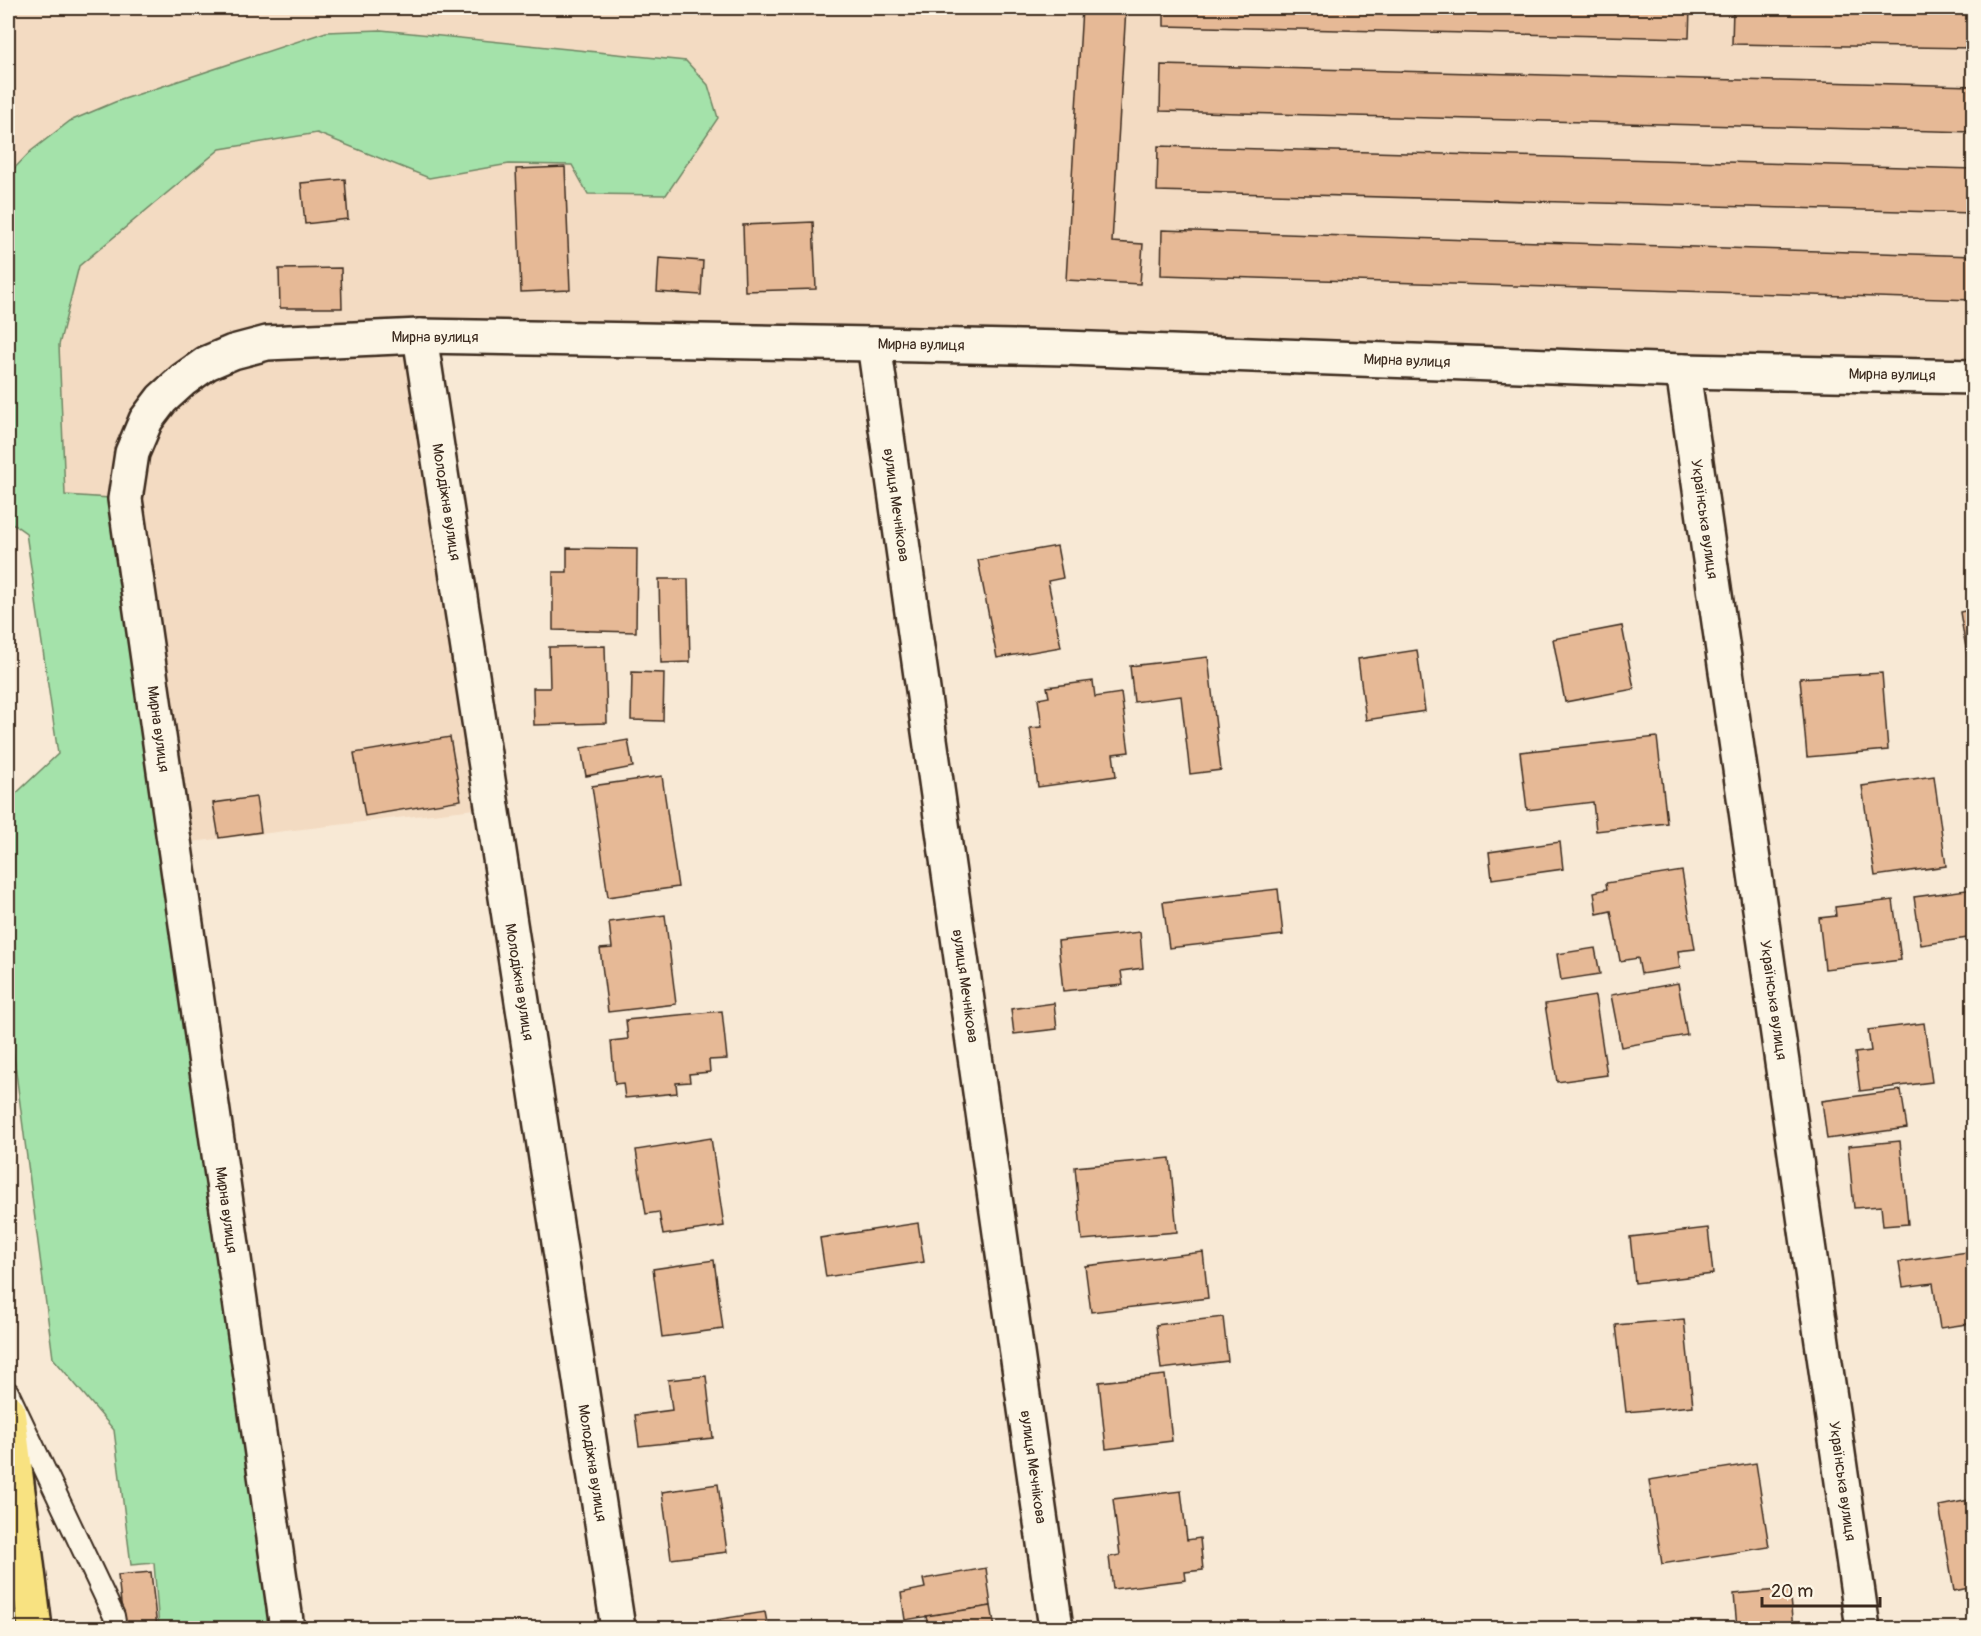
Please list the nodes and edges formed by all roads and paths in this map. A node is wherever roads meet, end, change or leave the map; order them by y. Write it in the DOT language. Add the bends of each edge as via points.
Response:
graph roads {
  1 [pos="420,336"];
  2 [pos="874,344"];
  3 [pos="1683,371"];
  4 [pos="1974,376"];
  5 [pos="8,1392"];
  6 [pos="8,1411"];
  7 [pos="35,1629"];
  8 [pos="116,1629"];
  9 [pos="286,1629"];
  10 [pos="618,1629"];
  11 [pos="1056,1629"];
  12 [pos="1863,1629"];
  1 -- 2 [label="street, Мирна вулиця"];
  1 -- 9 [label="street, Мирна вулиця" via="267,343 207,363 162,399 146,420 132,453 125,499"];
  1 -- 10 [label="street, Молодіжна вулиця"];
  2 -- 3 [label="street, Мирна вулиця"];
  2 -- 11 [label="street, вулиця Мечнікова"];
  3 -- 4 [label="street, Мирна вулиця"];
  3 -- 12 [label="street, Українська вулиця"];
  5 -- 8 [label="lane" via="114,1616"];
  6 -- 7 [label="highway"];
}
